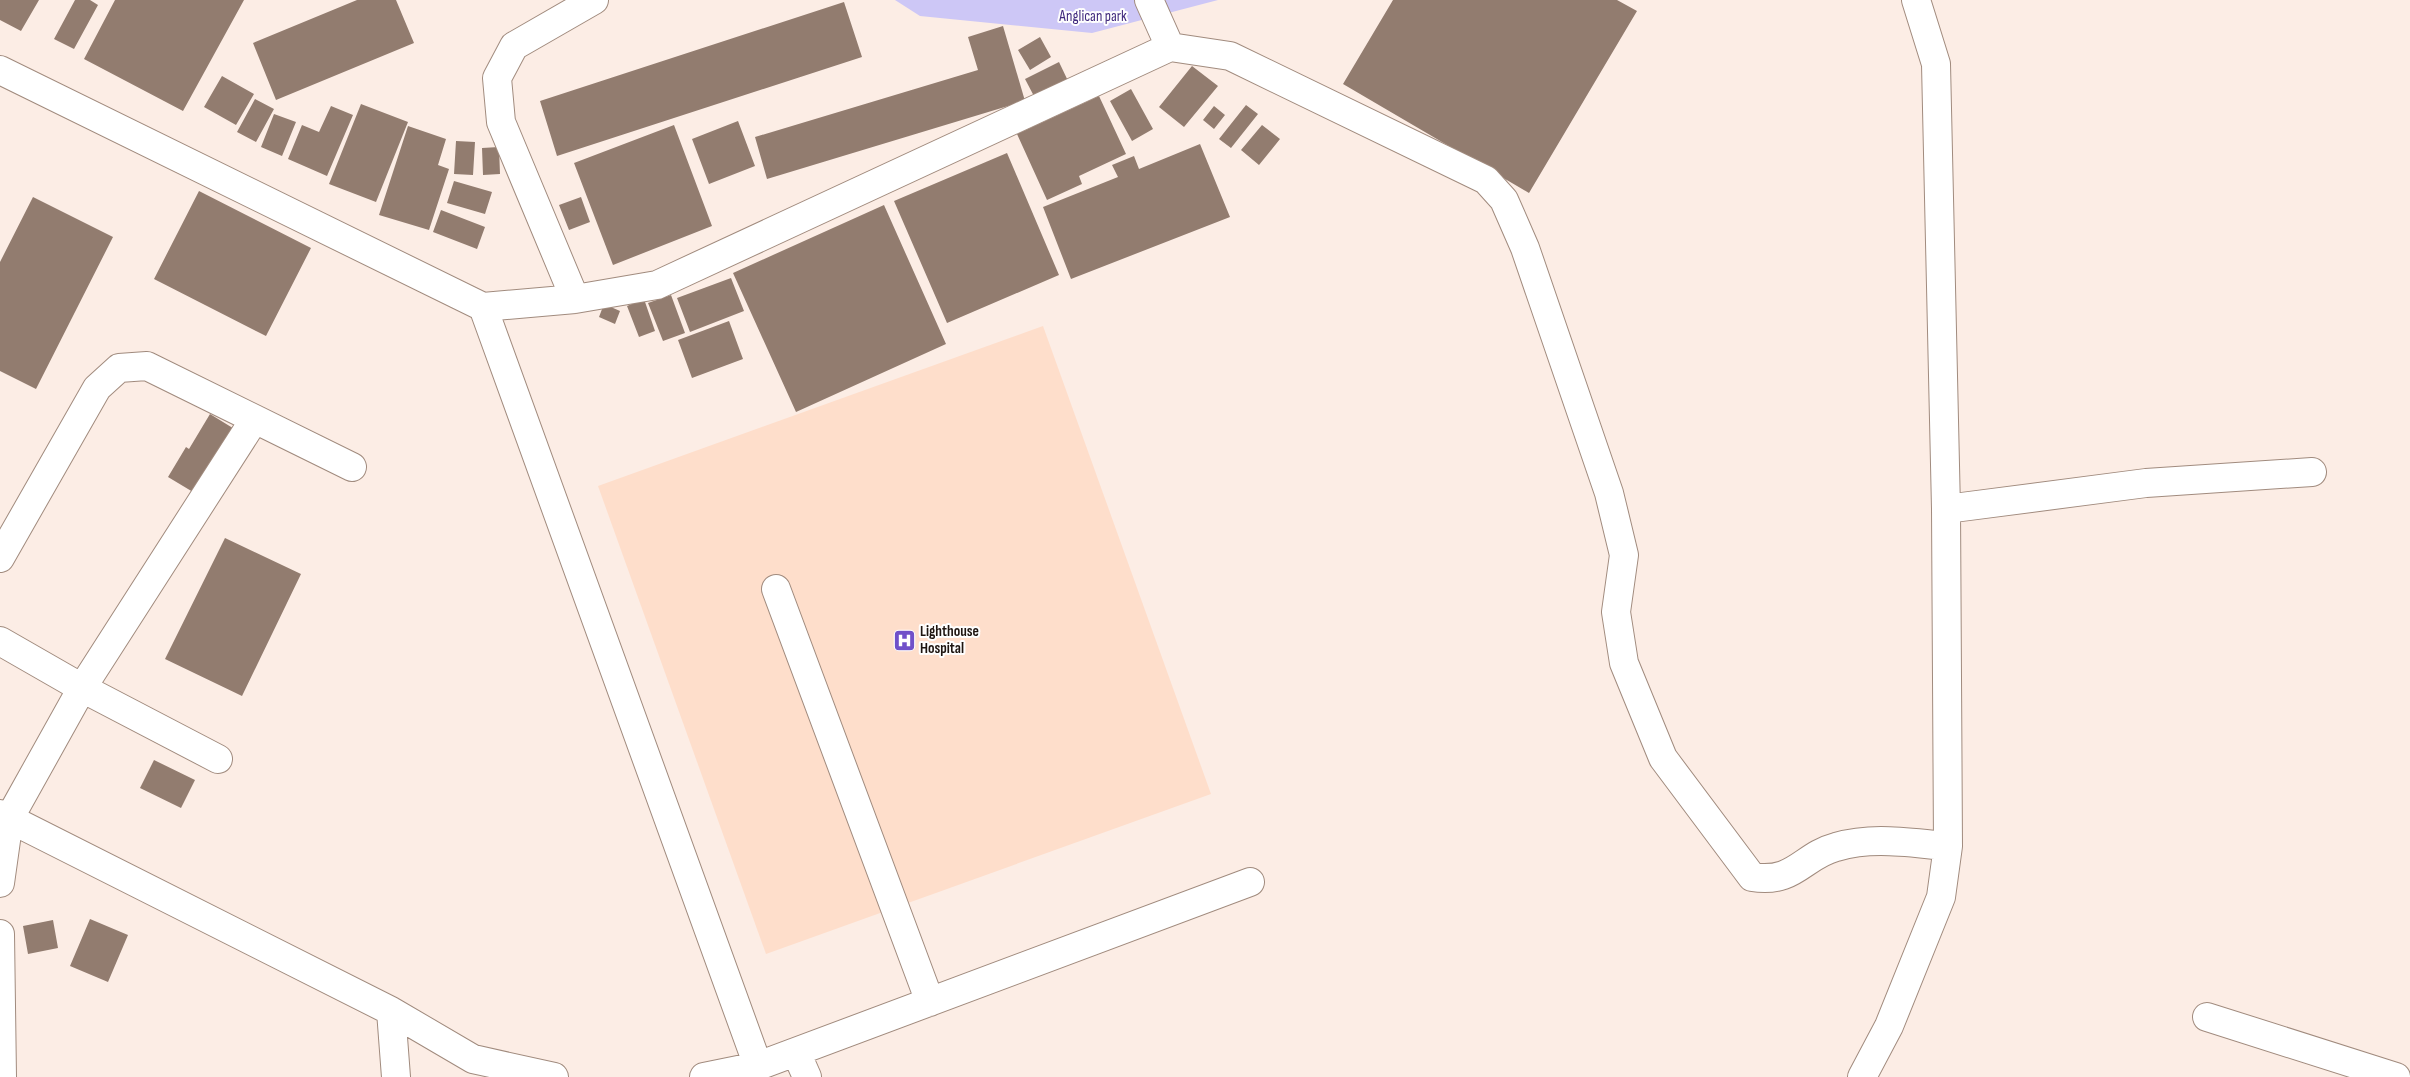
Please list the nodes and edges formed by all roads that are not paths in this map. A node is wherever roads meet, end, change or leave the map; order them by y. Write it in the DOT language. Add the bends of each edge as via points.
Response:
graph roads {
  1 [pos="594,0"];
  2 [pos="1149,0"];
  3 [pos="1916,0"];
  4 [pos="1170,47"];
  5 [pos="0,70"];
  6 [pos="575,298"];
  7 [pos="483,307"];
  8 [pos="254,420"];
  9 [pos="352,467"];
  10 [pos="2312,472"];
  11 [pos="1946,509"];
  12 [pos="0,558"];
  13 [pos="776,588"];
  14 [pos="0,641"];
  15 [pos="82,688"];
  16 [pos="218,759"];
  17 [pos="5,817"];
  18 [pos="1948,846"];
  19 [pos="1250,882"];
  20 [pos="0,883"];
  21 [pos="0,934"];
  22 [pos="930,1002"];
  23 [pos="391,1011"];
  24 [pos="2206,1017"];
  25 [pos="796,1052"];
  26 [pos="758,1066"];
  27 [pos="2,1077"];
  28 [pos="396,1077"];
  29 [pos="554,1077"];
  30 [pos="704,1077"];
  31 [pos="807,1077"];
  32 [pos="1862,1077"];
  33 [pos="2396,1077"];
  1 -- 6 [label="street" via="514,46 497,78 501,122"];
  2 -- 4 [label="street"];
  3 -- 11 [label="street" via="1936,64"];
  4 -- 6 [label="street" via="658,285"];
  4 -- 18 [label="street" via="1230,56 1486,180 1504,200 1525,248 1609,493 1624,554 1616,612 1624,663 1663,758 1752,877 1769,880 1783,876 1834,847 1868,839"];
  5 -- 7 [label="street"];
  6 -- 7 [label="street"];
  7 -- 26 [label="street"];
  8 -- 9 [label="street"];
  8 -- 12 [label="street" via="147,366 119,368 97,388"];
  8 -- 15 [label="street"];
  10 -- 11 [label="street" via="2146,483"];
  11 -- 18 [label="street"];
  13 -- 22 [label="street"];
  14 -- 15 [label="street"];
  15 -- 16 [label="street"];
  15 -- 17 [label="street"];
  17 -- 20 [label="street"];
  17 -- 23 [label="street"];
  18 -- 32 [label="street" via="1941,897 1889,1026"];
  19 -- 22 [label="street"];
  21 -- 27 [label="street"];
  22 -- 25 [label="street"];
  23 -- 28 [label="street"];
  23 -- 29 [label="street" via="473,1060"];
  24 -- 33 [label="street"];
  25 -- 26 [label="street"];
  25 -- 31 [label="street"];
  26 -- 30 [label="street"];
}
